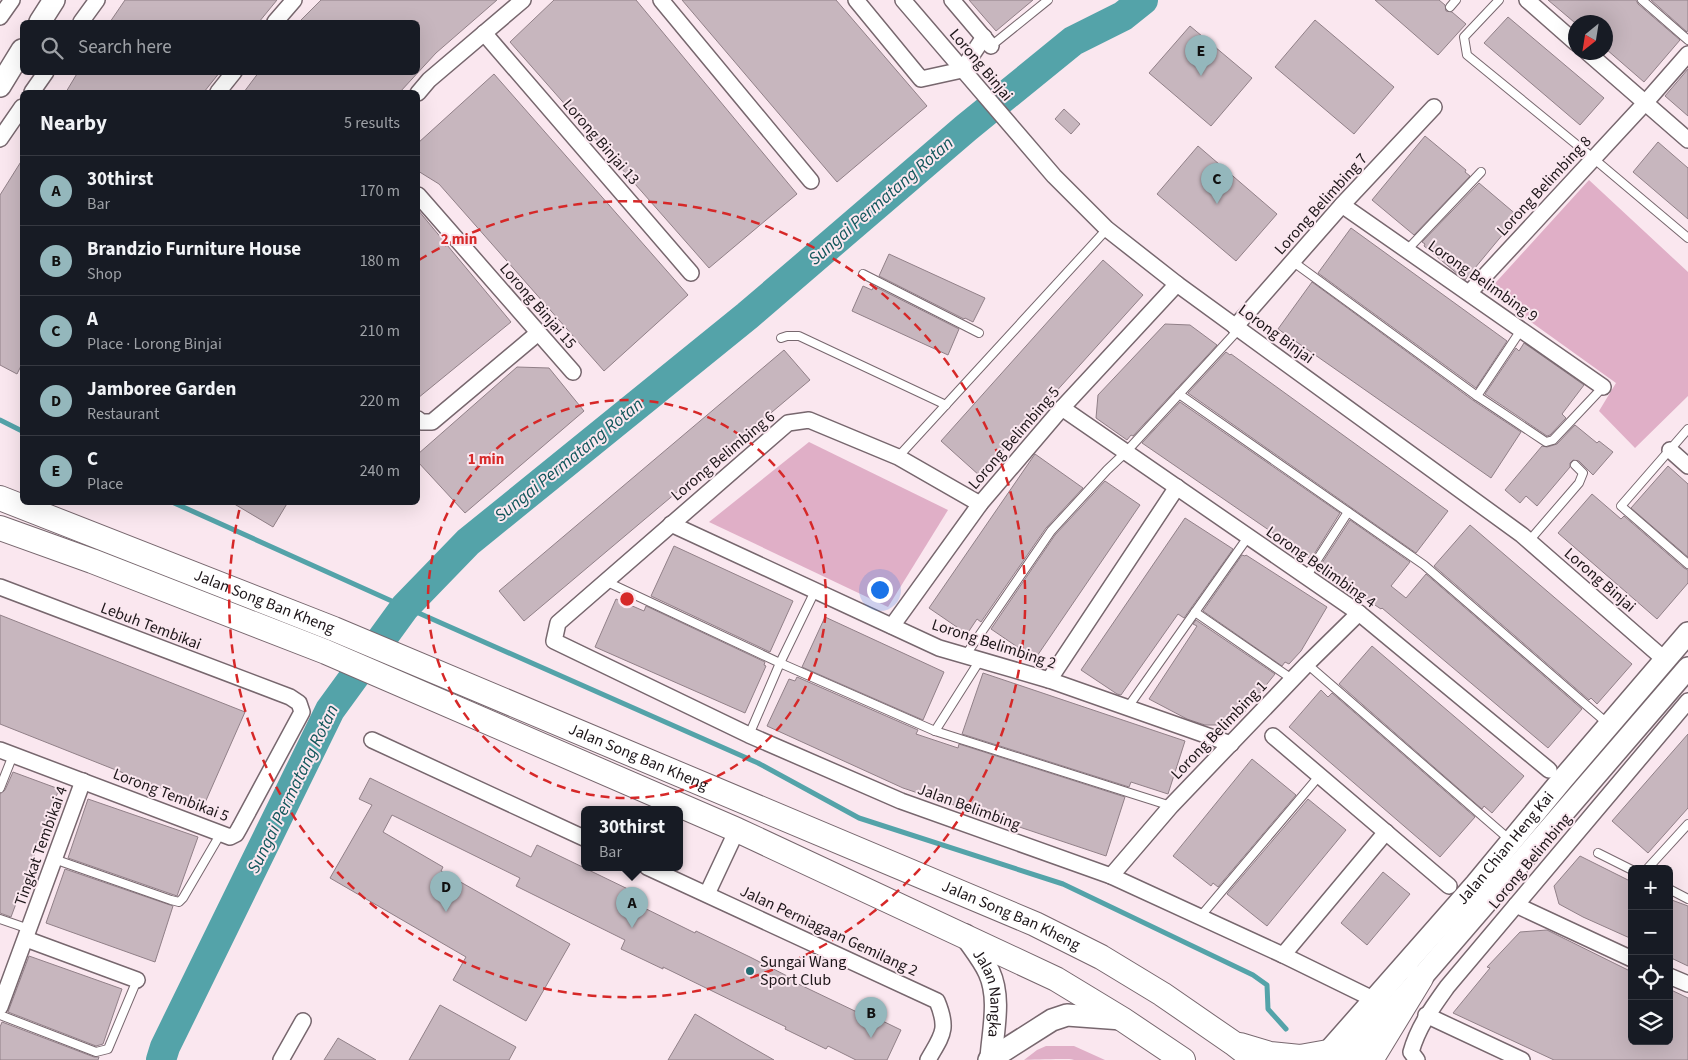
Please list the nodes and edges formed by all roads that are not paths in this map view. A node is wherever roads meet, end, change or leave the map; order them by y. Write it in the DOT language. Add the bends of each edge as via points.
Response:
graph roads {
  1 [pos="12,0"];
  2 [pos="54,0"];
  3 [pos="96,0"];
  4 [pos="294,0"];
  5 [pos="522,0"];
  6 [pos="661,0"];
  7 [pos="856,0"];
  8 [pos="903,0"];
  9 [pos="952,0"];
  10 [pos="1456,0"];
  11 [pos="1499,0"];
  12 [pos="1527,0"];
  13 [pos="1642,0"];
  14 [pos="1046,1"];
  15 [pos="1450,7"];
  16 [pos="0,17"];
  17 [pos="41,20"];
  18 [pos="82,20"];
  19 [pos="277,20"];
  20 [pos="484,33"];
  21 [pos="1568,36"];
  22 [pos="1688,40"];
  23 [pos="988,42"];
  24 [pos="1688,54"];
  25 [pos="11,60"];
  26 [pos="1596,60"];
  27 [pos="962,70"];
  28 [pos="44,75"];
  29 [pos="232,75"];
  30 [pos="0,86"];
  31 [pos="33,90"];
  32 [pos="220,90"];
  33 [pos="420,91"];
  34 [pos="1645,103"];
  35 [pos="1434,106"];
  36 [pos="20,110"];
  37 [pos="0,139"];
  38 [pos="1688,140"];
  39 [pos="1594,158"];
  40 [pos="1481,172"];
  41 [pos="811,181"];
  42 [pos="420,197"];
  43 [pos="1342,204"];
  44 [pos="1107,229"];
  45 [pos="1688,238"];
  46 [pos="1407,250"];
  47 [pos="1292,261"];
  48 [pos="691,273"];
  49 [pos="864,274"];
  50 [pos="1177,284"];
  51 [pos="1469,293"];
  52 [pos="1237,328"];
  53 [pos="1521,330"];
  54 [pos="538,333"];
  55 [pos="979,333"];
  56 [pos="781,338"];
  57 [pos="574,372"];
  58 [pos="1603,387"];
  59 [pos="1179,394"];
  60 [pos="1477,396"];
  61 [pos="946,405"];
  62 [pos="1062,408"];
  63 [pos="420,421"];
  64 [pos="1688,428"];
  65 [pos="1670,450"];
  66 [pos="1126,452"];
  67 [pos="898,457"];
  68 [pos="1575,465"];
  69 [pos="1688,466"];
  70 [pos="1177,487"];
  71 [pos="0,498"];
  72 [pos="980,504"];
  73 [pos="1348,512"];
  74 [pos="671,524"];
  75 [pos="0,528"];
  76 [pos="1248,537"];
  77 [pos="1529,541"];
  78 [pos="1688,564"];
  79 [pos="1306,577"];
  80 [pos="606,581"];
  81 [pos="0,587"];
  82 [pos="815,591"];
  83 [pos="1195,612"];
  84 [pos="1359,613"];
  85 [pos="892,626"];
  86 [pos="1688,633"];
  87 [pos="554,641"];
  88 [pos="973,658"];
  89 [pos="1664,659"];
  90 [pos="780,663"];
  91 [pos="1306,664"];
  92 [pos="1686,673"];
  93 [pos="1292,679"];
  94 [pos="1049,680"];
  95 [pos="290,697"];
  96 [pos="1688,701"];
  97 [pos="1128,707"];
  98 [pos="1609,724"];
  99 [pos="935,731"];
  100 [pos="749,735"];
  101 [pos="1272,736"];
  102 [pos="372,740"];
  103 [pos="1231,744"];
  104 [pos="7,753"];
  105 [pos="1548,770"];
  106 [pos="1320,776"];
  107 [pos="83,781"];
  108 [pos="0,788"];
  109 [pos="682,806"];
  110 [pos="1170,806"];
  111 [pos="683,807"];
  112 [pos="1688,824"];
  113 [pos="737,830"];
  114 [pos="1386,832"];
  115 [pos="221,833"];
  116 [pos="581,837"];
  117 [pos="1512,841"];
  118 [pos="1598,853"];
  119 [pos="54,859"];
  120 [pos="1651,865"];
  121 [pos="1628,868"];
  122 [pos="656,871"];
  123 [pos="1111,876"];
  124 [pos="1449,886"];
  125 [pos="1673,891"];
  126 [pos="707,894"];
  127 [pos="1688,898"];
  128 [pos="1516,905"];
  129 [pos="1200,916"];
  130 [pos="0,919"];
  131 [pos="27,934"];
  132 [pos="965,935"];
  133 [pos="1283,955"];
  134 [pos="1628,957"];
  135 [pos="1421,978"];
  136 [pos="1673,978"];
  137 [pos="137,980"];
  138 [pos="1688,984"];
  139 [pos="1375,1000"];
  140 [pos="0,1007"];
  141 [pos="0,1015"];
  142 [pos="1426,1015"];
  143 [pos="1122,1019"];
  144 [pos="303,1021"];
  145 [pos="1234,1043"];
  146 [pos="1414,1056"];
  147 [pos="1332,1057"];
  148 [pos="990,1059"];
  149 [pos="281,1060"];
  150 [pos="928,1060"];
  151 [pos="1183,1060"];
  152 [pos="1255,1060"];
  153 [pos="1371,1060"];
  154 [pos="1522,1060"];
  1 -- 16 [label="street"];
  2 -- 17 [label="main road"];
  3 -- 18 [label="street"];
  4 -- 19 [label="street"];
  5 -- 20 [label="street"];
  6 -- 41 [label="street"];
  7 -- 27 [label="street" via="921,79"];
  8 -- 27 [label="street, Lorong Binjai"];
  9 -- 23 [label="street"];
  10 -- 15 [label="lane"];
  11 -- 39 [label="lane" via="1464,37 1467,55"];
  12 -- 21 [label="street"];
  13 -- 22 [label="lane"];
  14 -- 23 [label="lane"];
  20 -- 33 [label="street"];
  20 -- 48 [label="street, Lorong Binjai 13"];
  23 -- 27 [label="street"];
  24 -- 34 [label="street, Lorong Belimbing 8"];
  25 -- 30 [label="main road"];
  26 -- 34 [label="street"];
  27 -- 44 [label="street, Lorong Binjai" via="1054,176"];
  28 -- 31 [label="street"];
  29 -- 32 [label="street"];
  34 -- 38 [label="street"];
  34 -- 39 [label="street, Lorong Belimbing 8"];
  35 -- 43 [label="street, Lorong Belimbing 7"];
  36 -- 37 [label="street"];
  39 -- 45 [label="lane"];
  39 -- 51 [label="street, Lorong Belimbing 8"];
  40 -- 46 [label="lane"];
  42 -- 54 [label="street, Lorong Binjai 15"];
  43 -- 46 [label="street, Lorong Belimbing 9"];
  43 -- 47 [label="street, Lorong Belimbing 7"];
  44 -- 50 [label="street, Lorong Binjai"];
  44 -- 61 [label="lane"];
  46 -- 51 [label="street, Lorong Belimbing 9"];
  47 -- 52 [label="street, Lorong Belimbing 7"];
  47 -- 60 [label="lane"];
  49 -- 55 [label="lane"];
  50 -- 52 [label="street, Lorong Binjai"];
  50 -- 62 [label="street, Lorong Belimbing 5"];
  51 -- 53 [label="street, Lorong Belimbing 9"];
  52 -- 59 [label="lane"];
  52 -- 77 [label="street, Lorong Binjai"];
  53 -- 58 [label="street, Lorong Belimbing 9"];
  53 -- 60 [label="lane"];
  54 -- 57 [label="street, Lorong Binjai 15"];
  54 -- 63 [label="street" via="432,422"];
  56 -- 61 [label="lane" via="800,336"];
  58 -- 60 [label="lane" via="1553,440 1546,442"];
  59 -- 66 [label="lane"];
  59 -- 73 [label="lane"];
  61 -- 67 [label="lane"];
  62 -- 66 [label="street, Lorong Belimbing 4"];
  62 -- 72 [label="street, Lorong Belimbing 5"];
  64 -- 65 [label="lane"];
  65 -- 69 [label="street"];
  65 -- 78 [label="lane" via="1622,506"];
  66 -- 70 [label="street, Lorong Belimbing 4"];
  66 -- 88 [label="lane" via="1050,532"];
  67 -- 72 [label="street, Lorong Belimbing 6"];
  67 -- 74 [label="street, Lorong Belimbing 6" via="810,420 788,423"];
  68 -- 77 [label="lane" via="1583,473 1580,482"];
  70 -- 76 [label="street, Lorong Belimbing 4"];
  70 -- 94 [label="street"];
  71 -- 145 [label="main road, Jalan Song Ban Kheng" via="334,629 1035,924 1101,957"];
  72 -- 85 [label="street, Lorong Belimbing 5"];
  73 -- 79 [label="lane"];
  73 -- 98 [label="lane" via="1424,566"];
  74 -- 80 [label="street, Lorong Belimbing 6"];
  74 -- 82 [label="street, Lorong Belimbing 2"];
  75 -- 109 [label="main road, Jalan Song Ban Kheng" via="326,652"];
  76 -- 79 [label="street, Lorong Belimbing 4"];
  76 -- 83 [label="lane"];
  77 -- 89 [label="street, Lorong Binjai"];
  79 -- 84 [label="street, Lorong Belimbing 4"];
  80 -- 87 [label="street, Lorong Belimbing 6" via="558,623"];
  80 -- 90 [label="lane"];
  81 -- 95 [label="street, Lebuh Tembikai"];
  82 -- 85 [label="street, Lorong Belimbing 2"];
  82 -- 90 [label="lane"];
  83 -- 93 [label="lane"];
  83 -- 97 [label="lane"];
  84 -- 91 [label="street, Lorong Belimbing 1"];
  84 -- 105 [label="street, Lorong Belimbing 4"];
  85 -- 88 [label="street, Lorong Belimbing 2" via="939,648"];
  86 -- 89 [label="main road, Jalan Chian Heng Kai"];
  87 -- 100 [label="street, Jalan Belimbing"];
  88 -- 94 [label="street, Lorong Belimbing 2"];
  88 -- 99 [label="lane"];
  89 -- 98 [label="main road, Jalan Chian Heng Kai"];
  90 -- 99 [label="lane"];
  90 -- 100 [label="lane"];
  91 -- 93 [label="street, Lorong Belimbing 1"];
  91 -- 117 [label="lane"];
  92 -- 135 [label="main road, Jalan Chian Heng Kai"];
  93 -- 103 [label="street, Lorong Belimbing 1"];
  94 -- 97 [label="street, Lorong Belimbing 2"];
  95 -- 115 [label="street, Lorong Tembikai 5" via="299,703 302,712 236,834"];
  96 -- 128 [label="street, Lorong Belimbing"];
  97 -- 103 [label="street, Lorong Belimbing 2"];
  98 -- 117 [label="main road, Jalan Chian Heng Kai"];
  99 -- 110 [label="lane"];
  100 -- 123 [label="street, Jalan Belimbing" via="901,801"];
  101 -- 106 [label="street"];
  102 -- 116 [label="street"];
  103 -- 110 [label="street, Lorong Belimbing 1"];
  104 -- 107 [label="street, Lorong Tembikai 5"];
  104 -- 108 [label="lane"];
  106 -- 114 [label="street"];
  106 -- 129 [label="lane"];
  107 -- 115 [label="street, Lorong Tembikai 5"];
  107 -- 119 [label="street, Tingkat Tembikai 4"];
  110 -- 123 [label="street, Lorong Belimbing 1"];
  111 -- 113 [label="main road, Jalan Song Ban Kheng"];
  112 -- 120 [label="lane"];
  113 -- 126 [label="street"];
  113 -- 132 [label="main road, Jalan Song Ban Kheng"];
  114 -- 124 [label="street"];
  114 -- 133 [label="street"];
  115 -- 119 [label="lane" via="179,902"];
  117 -- 139 [label="main road, Jalan Chian Heng Kai"];
  118 -- 121 [label="lane"];
  119 -- 131 [label="street, Tingkat Tembikai 4"];
  122 -- 126 [label="street, Jalan Perniagaan Gemilang 2"];
  123 -- 129 [label="street, Jalan Belimbing"];
  125 -- 127 [label="lane"];
  126 -- 150 [label="street, Jalan Perniagaan Gemilang 2" via="937,1001 943,1016 943,1034"];
  128 -- 134 [label="street"];
  128 -- 142 [label="street, Lorong Belimbing"];
  129 -- 133 [label="street, Jalan Belimbing"];
  130 -- 131 [label="lane"];
  131 -- 137 [label="street"];
  131 -- 140 [label="street, Tingkat Tembikai 4"];
  132 -- 143 [label="main road, Jalan Song Ban Kheng" via="1056,979"];
  132 -- 148 [label="main road, Jalan Nangka" via="989,971 994,986 996,1001"];
  133 -- 139 [label="street, Jalan Belimbing"];
  135 -- 147 [label="main road, Jalan Chian Heng Kai"];
  135 -- 153 [label="main road"];
  136 -- 138 [label="street"];
  137 -- 141 [label="lane" via="108,1049 96,1052"];
  139 -- 147 [label="main road, Jalan Chian Heng Kai"];
  142 -- 146 [label="street, Lorong Belimbing" via="1416,1036"];
  142 -- 154 [label="street"];
  143 -- 148 [label="main road, Jalan Nangka" via="1067,1015 1052,1020"];
  143 -- 151 [label="main road, Jalan Song Ban Kheng"];
  144 -- 149 [label="street"];
  145 -- 147 [label="main road" via="1270,1054"];
  145 -- 152 [label="main road, Jalan Song Ban Kheng"];
}
